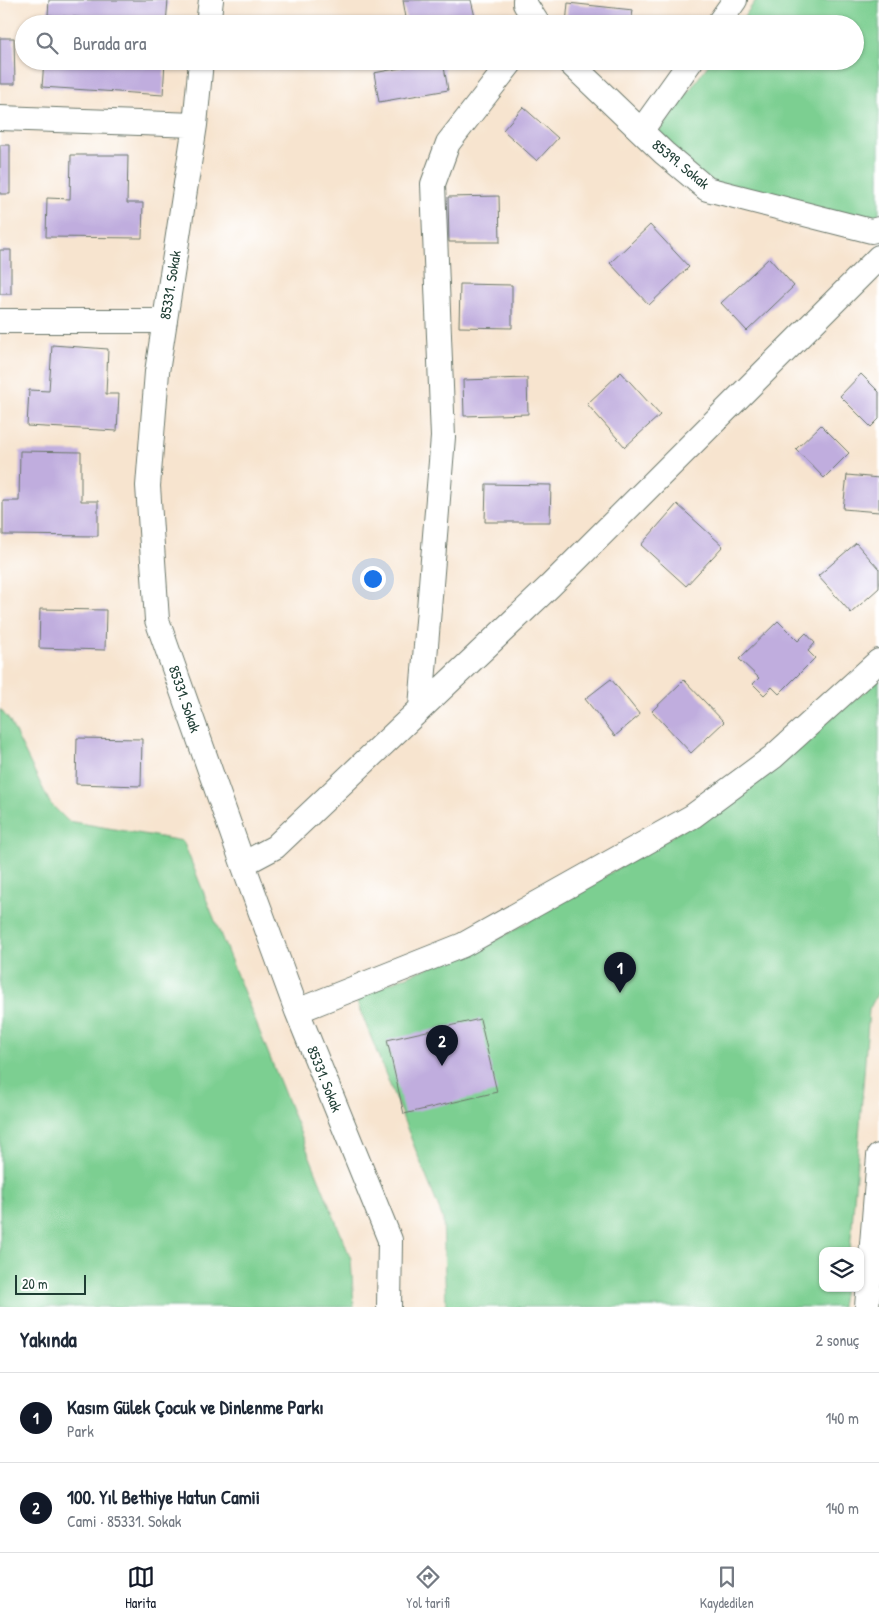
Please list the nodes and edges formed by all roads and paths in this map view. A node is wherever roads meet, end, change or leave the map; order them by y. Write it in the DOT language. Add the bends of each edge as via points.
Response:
graph roads {
  1 [pos="211,0"];
  2 [pos="525,0"];
  3 [pos="735,0"];
  4 [pos="209,15"];
  5 [pos="532,15"];
  6 [pos="724,15"];
  7 [pos="200,70"];
  8 [pos="505,70"];
  9 [pos="577,70"];
  10 [pos="685,70"];
  11 [pos="0,118"];
  12 [pos="195,125"];
  13 [pos="641,131"];
  14 [pos="879,229"];
  15 [pos="879,258"];
  16 [pos="0,321"];
  17 [pos="165,321"];
  18 [pos="879,661"];
  19 [pos="421,707"];
  20 [pos="243,864"];
  21 [pos="297,1011"];
  22 [pos="879,1156"];
  23 [pos="871,1304"];
  24 [pos="389,1307"];
  1 -- 4 [label="street"];
  2 -- 5 [label="street"];
  3 -- 6 [label="street"];
  7 -- 12 [label="street, 85331. Sokak"];
  8 -- 19 [label="street" via="448,143 432,184 443,437"];
  9 -- 13 [label="street, 85399. Sokak"];
  10 -- 13 [label="street"];
  11 -- 12 [label="street"];
  12 -- 17 [label="street, 85331. Sokak"];
  13 -- 14 [label="street, 85399. Sokak" via="707,189 870,231"];
  15 -- 19 [label="street" via="550,586"];
  16 -- 17 [label="street"];
  17 -- 20 [label="street, 85331. Sokak" via="157,372 148,486 157,620"];
  18 -- 21 [label="street" via="773,757 693,816 464,944"];
  19 -- 20 [label="street" via="276,846"];
  20 -- 21 [label="street, 85331. Sokak"];
  21 -- 24 [label="street, 85331. Sokak" via="390,1240"];
  22 -- 23 [label="street"];
}
